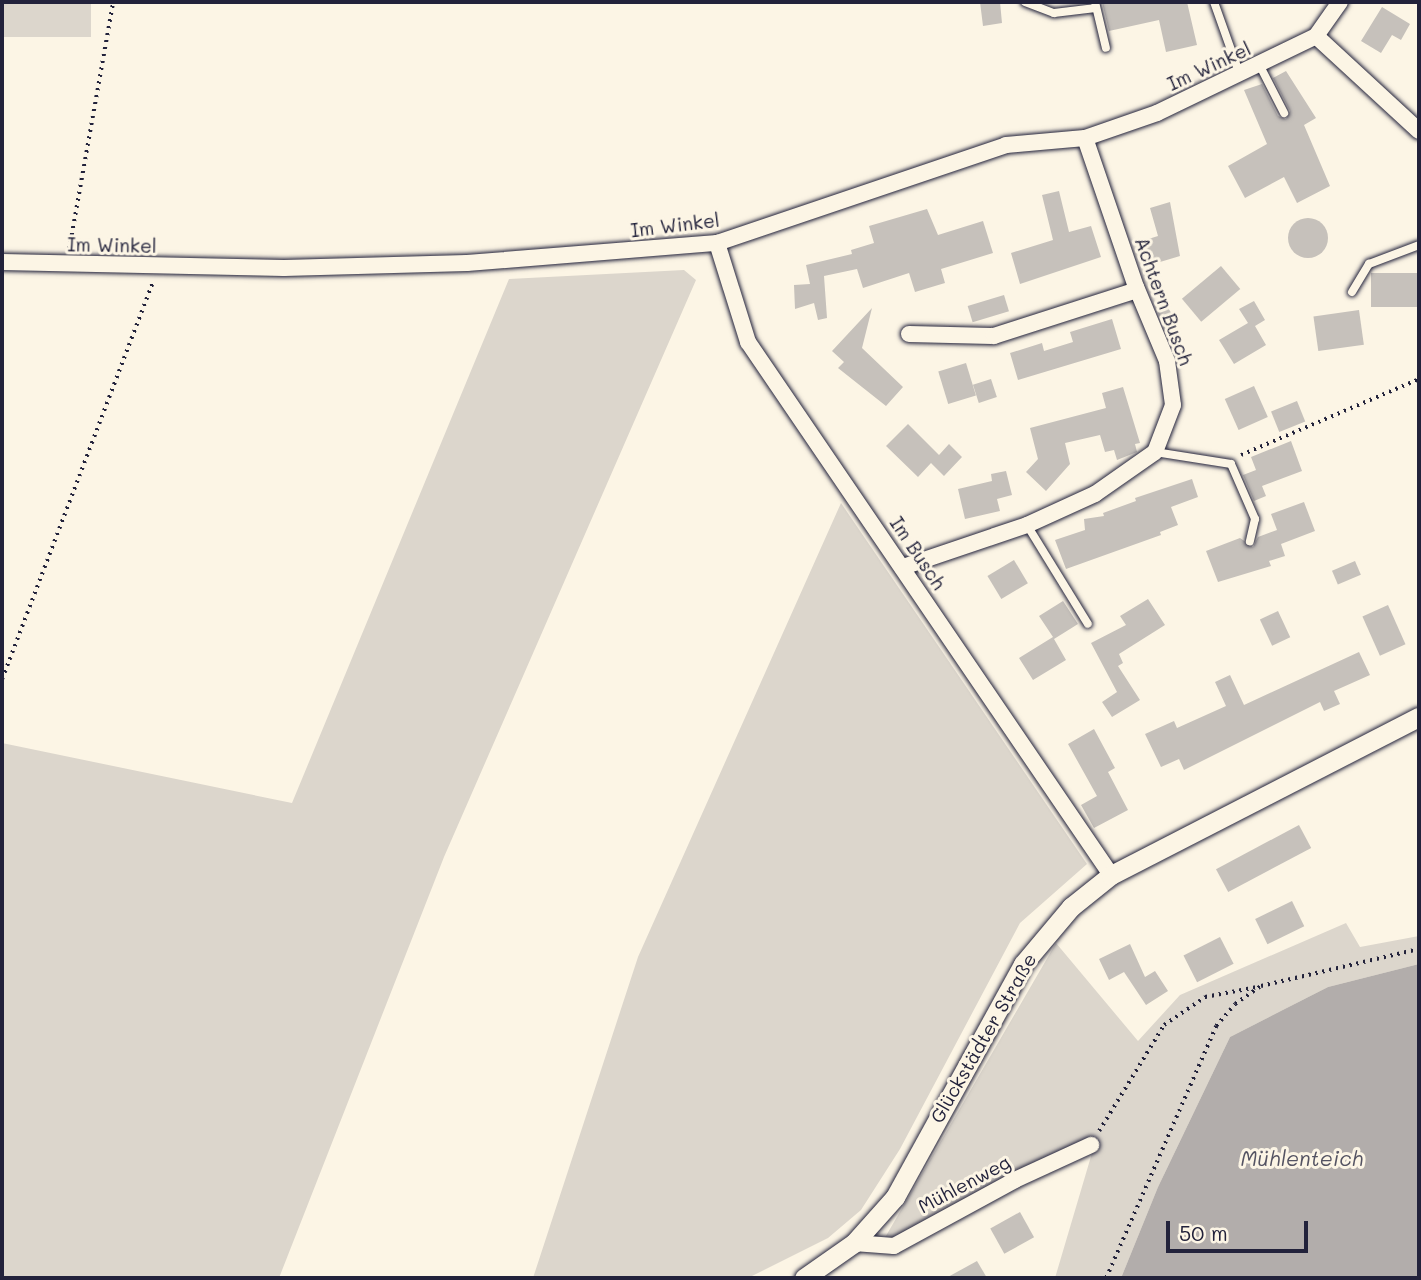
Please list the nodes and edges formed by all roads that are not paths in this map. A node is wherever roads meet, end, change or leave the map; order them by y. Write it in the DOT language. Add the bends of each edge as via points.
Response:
graph roads {
  1 [pos="1025,2"];
  2 [pos="1214,2"];
  3 [pos="1340,2"];
  4 [pos="1096,5"];
  5 [pos="1316,36"];
  6 [pos="1106,48"];
  7 [pos="1259,66"];
  8 [pos="1240,75"];
  9 [pos="1284,113"];
  10 [pos="1419,131"];
  11 [pos="1084,138"];
  12 [pos="717,243"];
  13 [pos="1419,245"];
  14 [pos="2,262"];
  15 [pos="1137,290"];
  16 [pos="1352,292"];
  17 [pos="909,334"];
  18 [pos="1155,452"];
  19 [pos="1027,525"];
  20 [pos="1250,541"];
  21 [pos="903,567"];
  22 [pos="1088,624"];
  23 [pos="1419,717"];
  24 [pos="1111,875"];
  25 [pos="1091,1145"];
  26 [pos="854,1243"];
  27 [pos="804,1278"];
  1 -- 4 [label="lane" via="1054,13"];
  2 -- 8 [label="lane"];
  3 -- 5 [label="street, Im Winkel"];
  4 -- 6 [label="lane"];
  5 -- 7 [label="street, Im Winkel"];
  5 -- 10 [label="street"];
  7 -- 8 [label="street, Im Winkel"];
  7 -- 9 [label="lane"];
  8 -- 11 [label="street, Im Winkel" via="1157,113"];
  11 -- 12 [label="street, Im Winkel" via="1006,145"];
  11 -- 15 [label="street, Achtern Busch"];
  12 -- 14 [label="street, Im Winkel" via="467,263 159,267"];
  12 -- 21 [label="street, Im Busch" via="748,342"];
  13 -- 16 [label="lane" via="1369,264"];
  15 -- 17 [label="street" via="994,336"];
  15 -- 18 [label="street, Achtern Busch" via="1167,361 1173,405"];
  18 -- 19 [label="street" via="1095,494"];
  18 -- 20 [label="lane" via="1231,464 1255,519"];
  19 -- 21 [label="street"];
  19 -- 22 [label="lane"];
  21 -- 24 [label="street, Im Busch"];
  23 -- 24 [label="street, Glückstädter Straße"];
  24 -- 26 [label="street, Glückstädter Straße" via="1071,908 1023,964 895,1197"];
  25 -- 26 [label="street, Mühlenweg" via="1015,1180 894,1246"];
  26 -- 27 [label="street, Glückstädter Straße"];
}
